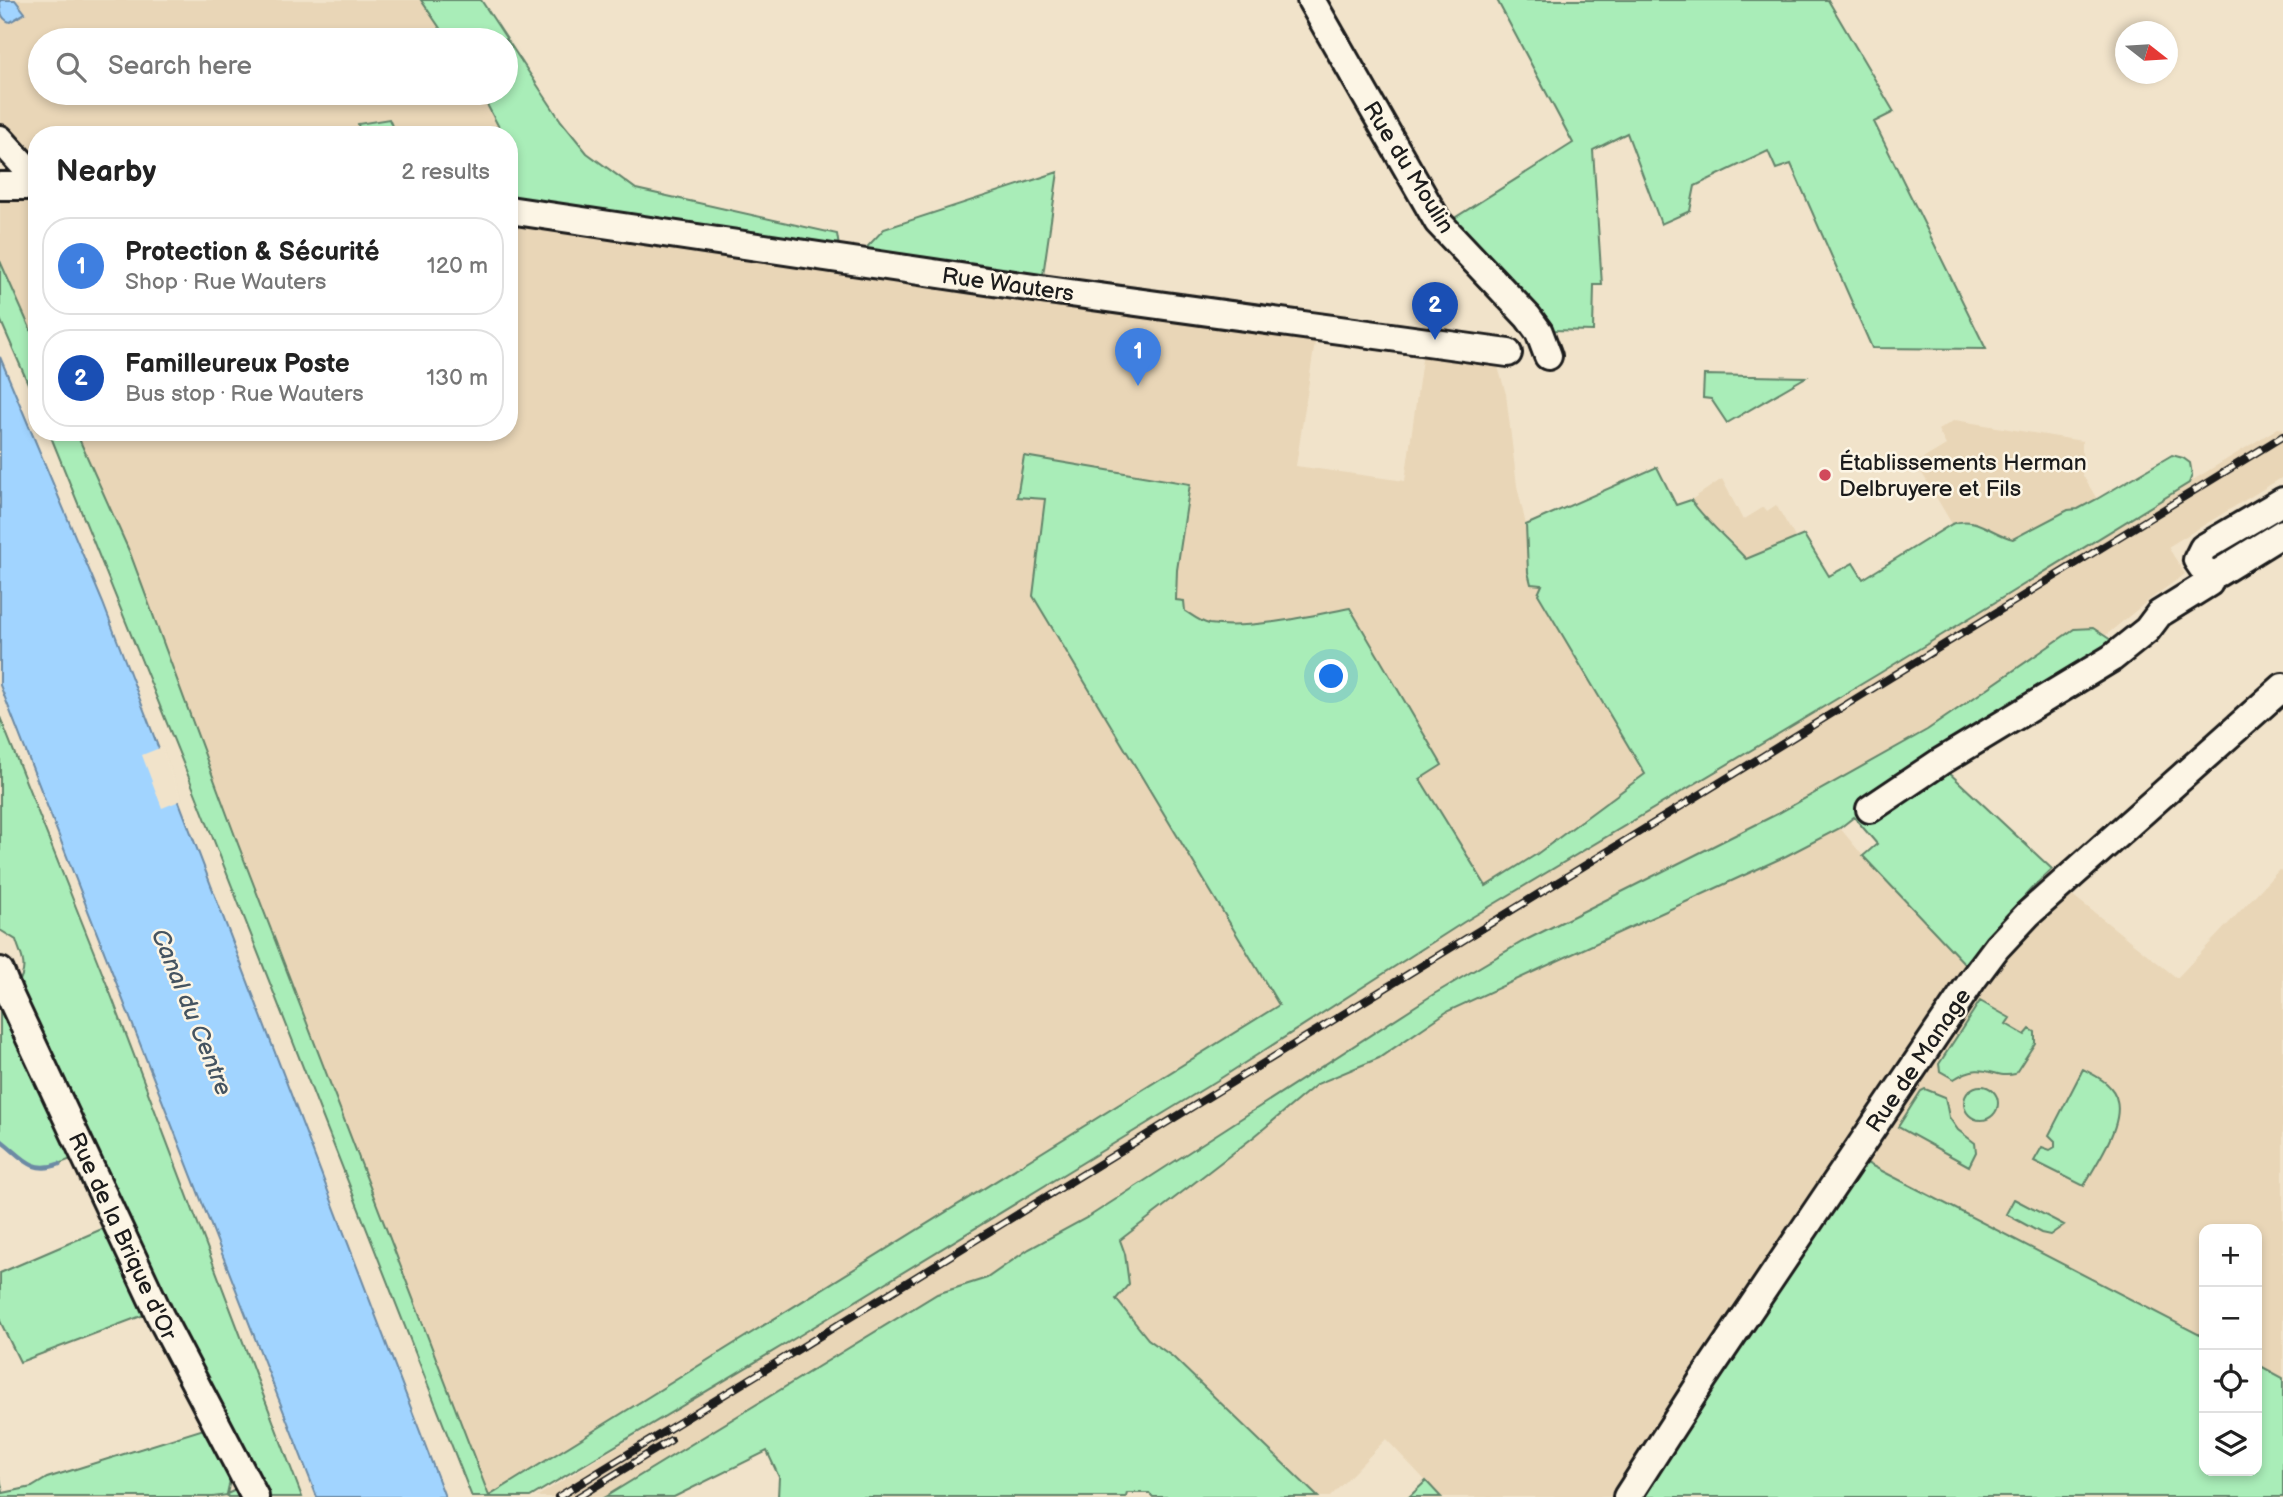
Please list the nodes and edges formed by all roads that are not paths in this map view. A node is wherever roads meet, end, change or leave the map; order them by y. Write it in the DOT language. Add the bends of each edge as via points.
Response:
graph roads {
  1 [pos="1311,0"];
  2 [pos="0,139"];
  3 [pos="28,170"];
  4 [pos="0,186"];
  5 [pos="28,186"];
  6 [pos="518,211"];
  7 [pos="1508,353"];
  8 [pos="1548,356"];
  9 [pos="2283,501"];
  10 [pos="2283,533"];
  11 [pos="2209,583"];
  12 [pos="2283,687"];
  13 [pos="1870,809"];
  14 [pos="0,971"];
  15 [pos="255,1497"];
  16 [pos="1628,1497"];
  1 -- 8 [label="street, Rue du Moulin" via="1438,222 1528,317"];
  2 -- 3 [label="street"];
  4 -- 5 [label="street"];
  6 -- 7 [label="street, Rue Wauters"];
  9 -- 10 [label="street" via="2203,548 2197,560 2206,573 2218,572"];
  11 -- 13 [label="street" via="2159,614 2112,658"];
  12 -- 16 [label="street, Rue de Manage" via="1997,947 1718,1356"];
  14 -- 15 [label="street, Rue de la Brique d'Or" via="160,1316"];
}
